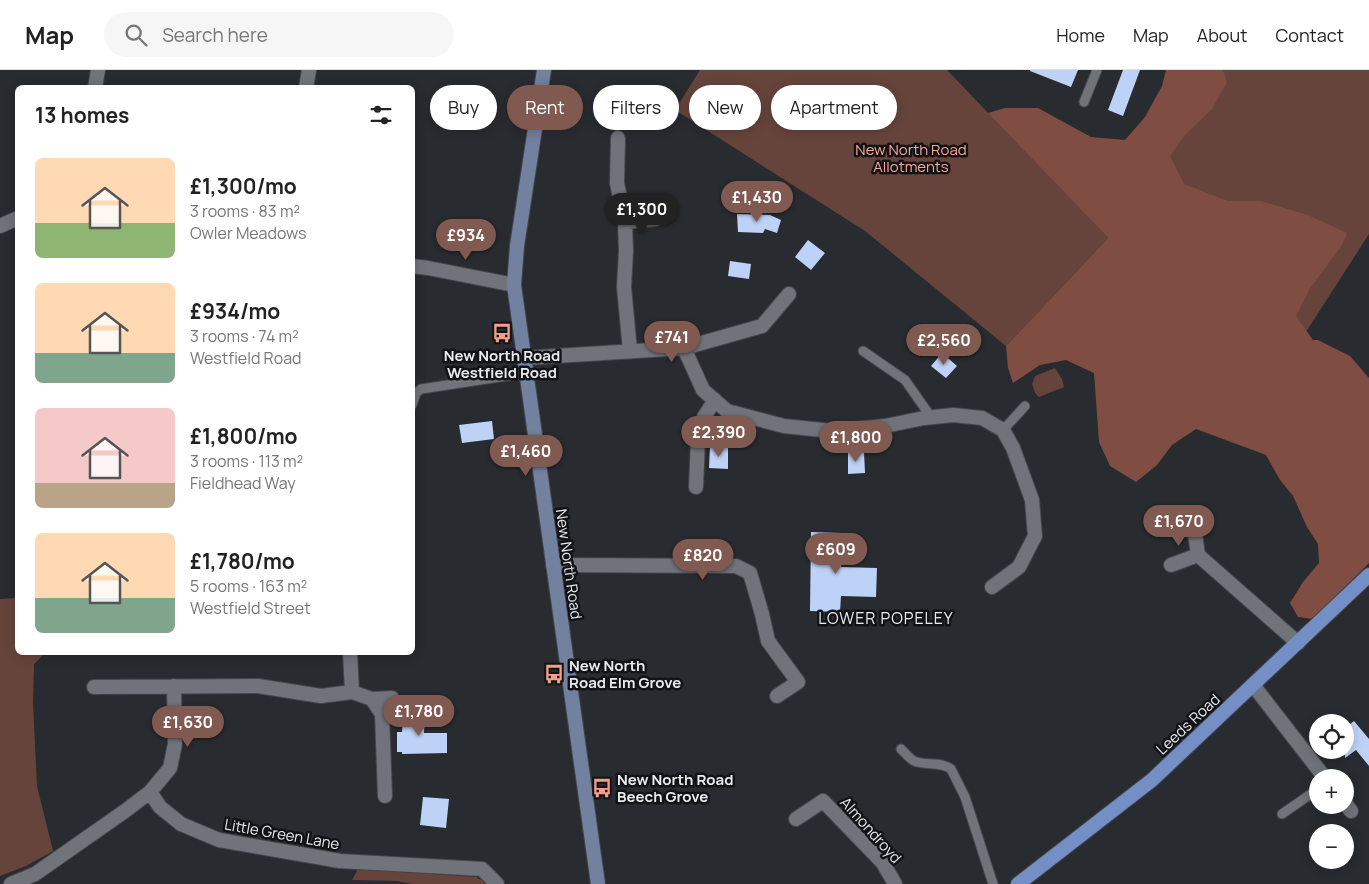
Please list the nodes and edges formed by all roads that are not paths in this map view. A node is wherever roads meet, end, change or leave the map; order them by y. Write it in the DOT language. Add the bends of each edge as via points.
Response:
graph roads {
  1 [pos="98,70"];
  2 [pos="309,70"];
  3 [pos="544,70"];
  4 [pos="1097,70"];
  5 [pos="96,85"];
  6 [pos="306,85"];
  7 [pos="1084,102"];
  8 [pos="618,138"];
  9 [pos="15,219"];
  10 [pos="656,219"];
  11 [pos="625,222"];
  12 [pos="0,226"];
  13 [pos="415,266"];
  14 [pos="514,285"];
  15 [pos="789,294"];
  16 [pos="684,348"];
  17 [pos="630,351"];
  18 [pos="863,351"];
  19 [pos="524,358"];
  20 [pos="526,373"];
  21 [pos="415,397"];
  22 [pos="716,400"];
  23 [pos="1025,406"];
  24 [pos="931,417"];
  25 [pos="1003,430"];
  26 [pos="696,487"];
  27 [pos="1193,520"];
  28 [pos="1198,555"];
  29 [pos="553,565"];
  30 [pos="1171,565"];
  31 [pos="1369,575"];
  32 [pos="992,587"];
  33 [pos="1298,643"];
  34 [pos="350,655"];
  35 [pos="1253,685"];
  36 [pos="174,686"];
  37 [pos="94,687"];
  38 [pos="352,692"];
  39 [pos="777,696"];
  40 [pos="392,698"];
  41 [pos="372,699"];
  42 [pos="901,749"];
  43 [pos="1318,769"];
  44 [pos="150,792"];
  45 [pos="1309,795"];
  46 [pos="385,796"];
  47 [pos="1282,814"];
  48 [pos="796,819"];
  49 [pos="10,884"];
  50 [pos="497,884"];
  51 [pos="598,884"];
  52 [pos="895,884"];
  53 [pos="993,884"];
  54 [pos="1018,884"];
  1 -- 5 [label="street"];
  2 -- 6 [label="street"];
  3 -- 14 [label="main road, New North Road"];
  4 -- 7 [label="lane"];
  8 -- 11 [label="street" via="617,183"];
  9 -- 12 [label="street"];
  10 -- 11 [label="street"];
  11 -- 17 [label="street" via="624,287"];
  13 -- 14 [label="street"];
  14 -- 19 [label="main road, New North Road"];
  15 -- 16 [label="street" via="762,326"];
  16 -- 17 [label="street"];
  16 -- 22 [label="street" via="703,390"];
  17 -- 19 [label="street"];
  18 -- 24 [label="lane" via="906,380"];
  19 -- 20 [label="main road, New North Road"];
  20 -- 21 [label="lane" via="421,390"];
  20 -- 29 [label="main road, New North Road"];
  22 -- 24 [label="street" via="727,411 784,426 832,432"];
  22 -- 26 [label="street" via="704,417 698,439"];
  23 -- 25 [label="lane"];
  24 -- 25 [label="street" via="982,418"];
  25 -- 32 [label="street" via="1032,500 1035,536 1019,568"];
  27 -- 28 [label="street"];
  28 -- 30 [label="street"];
  28 -- 33 [label="street"];
  29 -- 39 [label="street" via="736,566 750,572 768,641 798,682"];
  29 -- 51 [label="main road, New North Road"];
  31 -- 33 [label="main road, Leeds Road"];
  33 -- 35 [label="main road, Leeds Road"];
  34 -- 38 [label="street"];
  35 -- 43 [label="street"];
  35 -- 54 [label="main road, Leeds Road" via="1152,780"];
  36 -- 37 [label="street"];
  36 -- 38 [label="street" via="258,686 321,696"];
  36 -- 44 [label="street" via="174,744 170,768"];
  38 -- 41 [label="street"];
  40 -- 41 [label="street"];
  41 -- 46 [label="street" via="382,714"];
  42 -- 53 [label="lane" via="912,760 951,769 966,797"];
  44 -- 49 [label="street" via="35,874"];
  44 -- 50 [label="street, Little Green Lane" via="160,807 181,824 219,840 340,861 482,869"];
  45 -- 47 [label="lane"];
  48 -- 52 [label="street, Almondroyd" via="823,801 883,863"];
}
